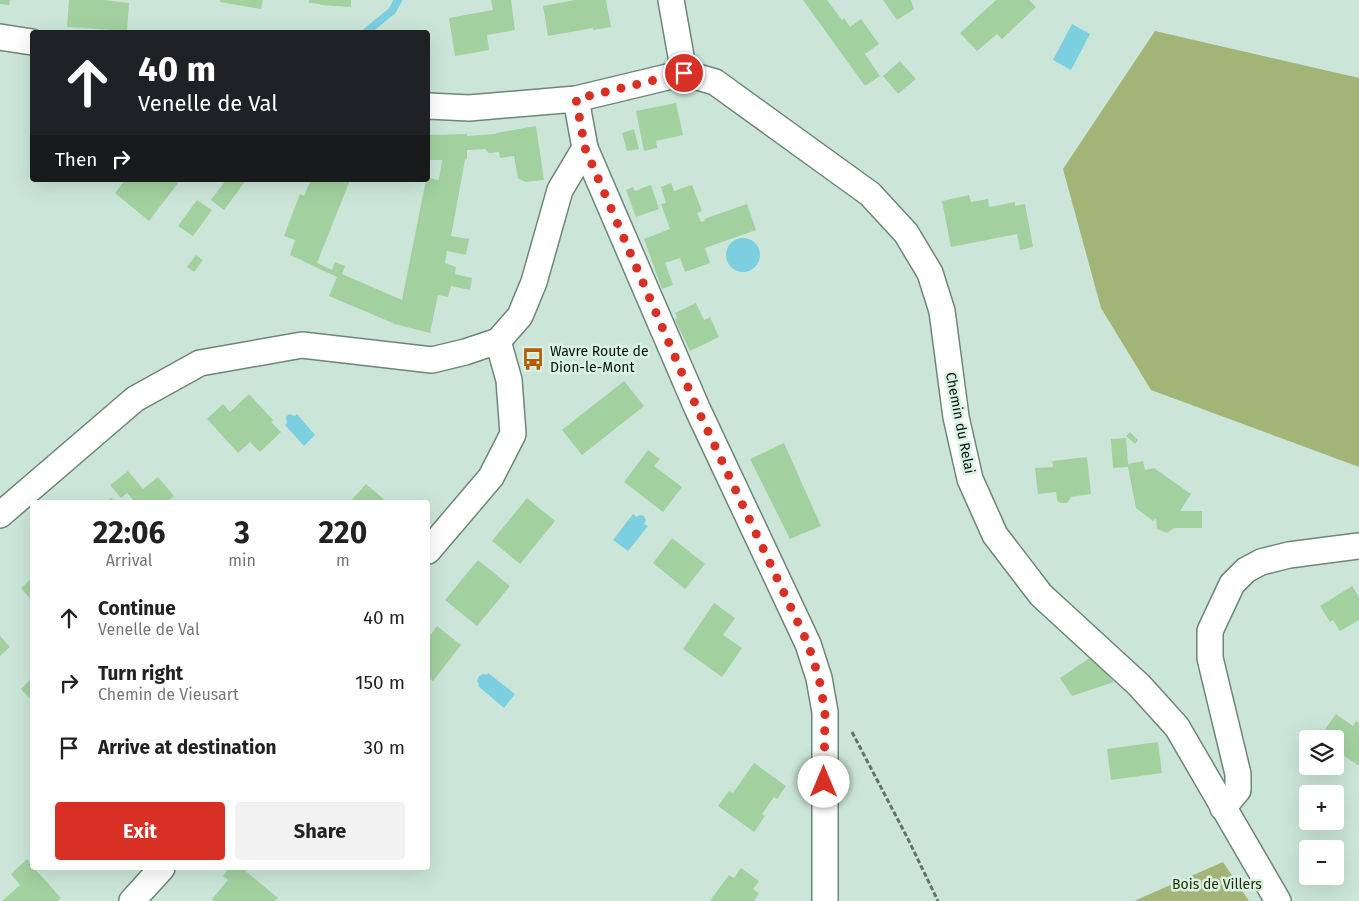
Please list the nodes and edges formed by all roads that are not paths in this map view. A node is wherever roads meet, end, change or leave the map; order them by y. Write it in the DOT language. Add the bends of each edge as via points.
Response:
graph roads {
  1 [pos="671,0"];
  2 [pos="0,37"];
  3 [pos="30,42"];
  4 [pos="684,73"];
  5 [pos="576,99"];
  6 [pos="430,106"];
  7 [pos="585,148"];
  8 [pos="498,341"];
  9 [pos="0,515"];
  10 [pos="1359,546"];
  11 [pos="430,549"];
  12 [pos="1223,808"];
  13 [pos="160,870"];
  14 [pos="132,901"];
  15 [pos="825,901"];
  16 [pos="1278,901"];
  1 -- 4 [label="street"];
  2 -- 3 [label="street"];
  4 -- 5 [label="street"];
  4 -- 12 [label="street, Chemin du Relai" via="715,82 830,164 870,194 906,233 930,273 940,303 956,417 970,479 995,535 1041,595 1139,685 1177,727"];
  5 -- 6 [label="street" via="469,108"];
  5 -- 7 [label="street"];
  7 -- 8 [label="street" via="560,190 534,282 520,316"];
  7 -- 15 [label="street" via="697,408 808,644 819,678 825,712"];
  8 -- 9 [label="street" via="432,360 302,345 200,363 135,399"];
  8 -- 11 [label="street" via="509,380 514,434 490,477"];
  10 -- 12 [label="street" via="1261,562 1246,570 1232,584 1210,631 1210,658 1238,774 1238,790"];
  12 -- 16 [label="street, Chemin du Relai"];
  13 -- 14 [label="street"];
}
